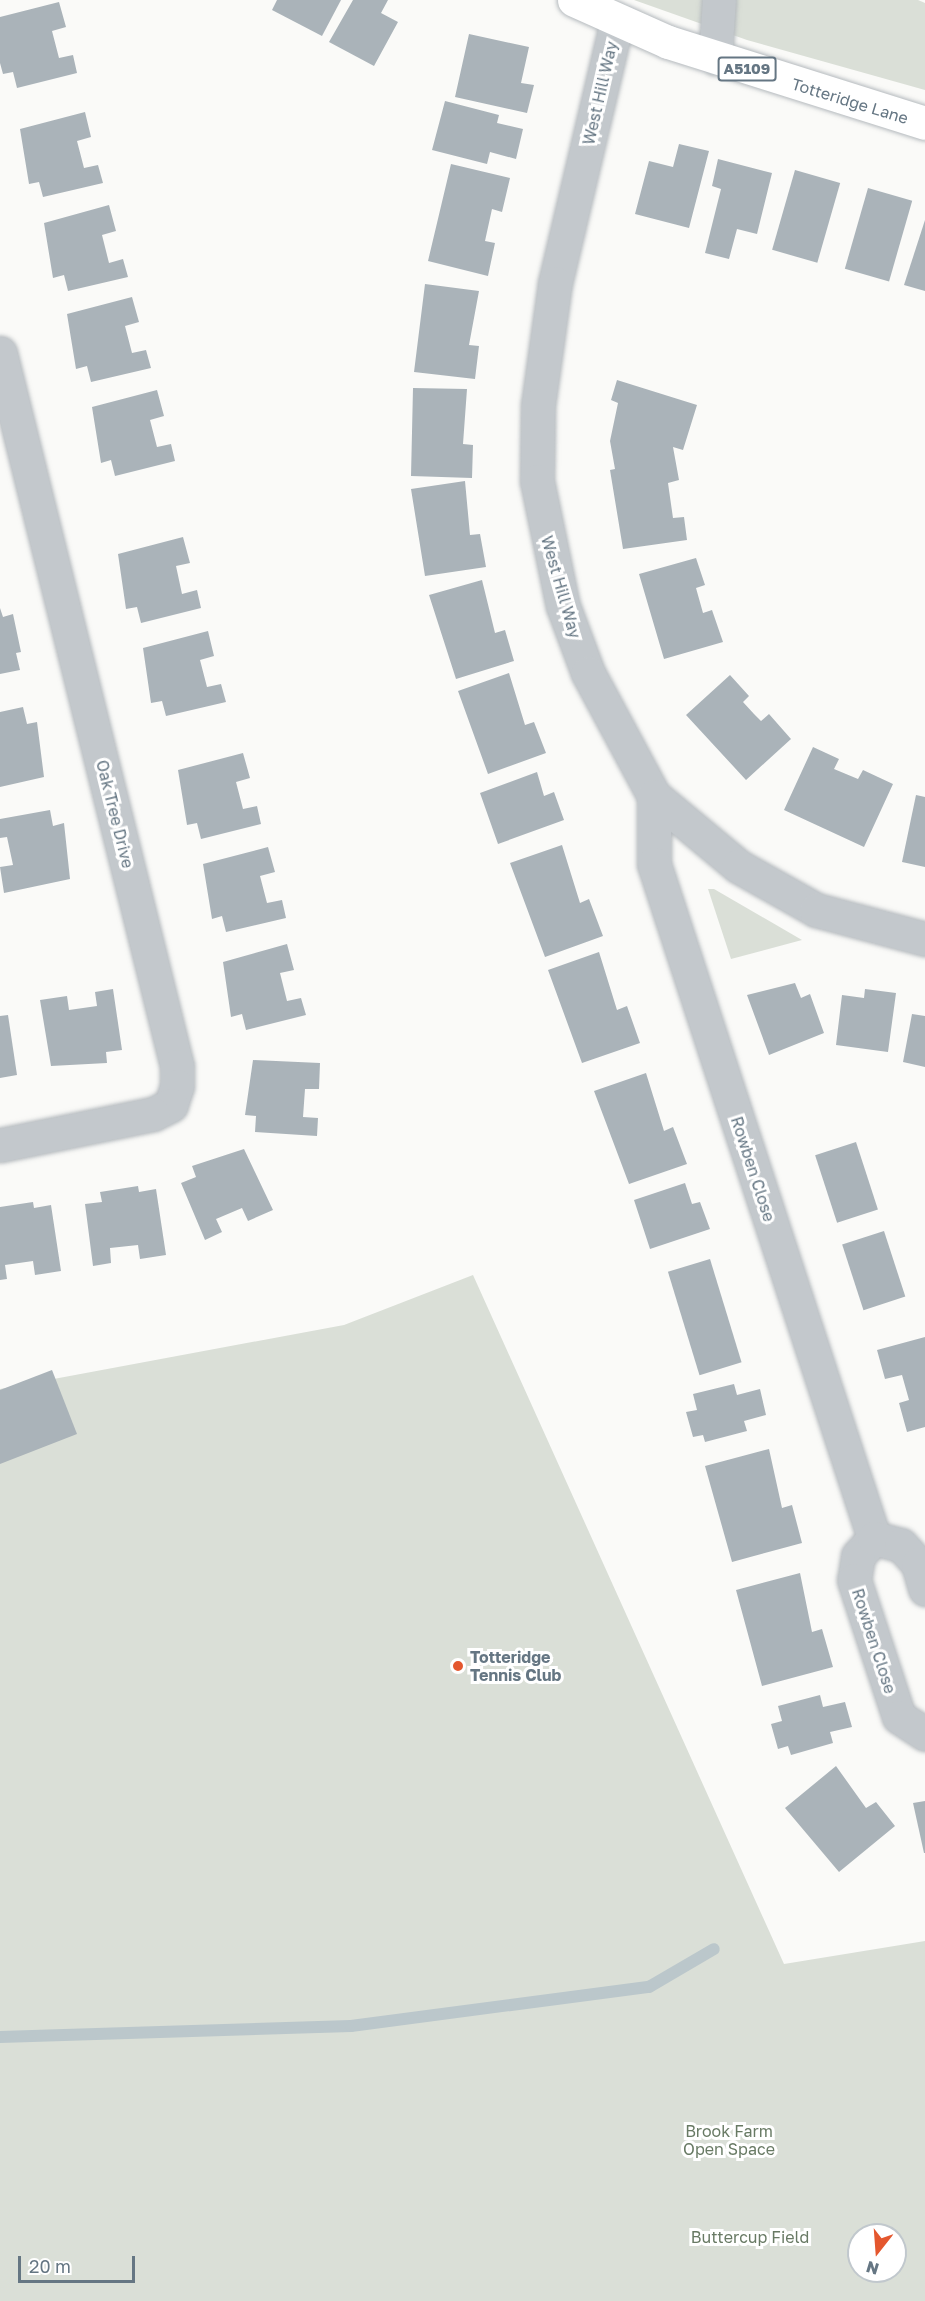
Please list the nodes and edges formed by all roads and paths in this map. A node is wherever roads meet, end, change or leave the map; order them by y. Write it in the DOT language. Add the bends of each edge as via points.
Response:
graph roads {
  1 [pos="574,0"];
  2 [pos="719,0"];
  3 [pos="617,21"];
  4 [pos="715,58"];
  5 [pos="925,123"];
  6 [pos="0,353"];
  7 [pos="654,796"];
  8 [pos="925,939"];
  9 [pos="0,1145"];
  10 [pos="874,1538"];
  11 [pos="925,1589"];
  12 [pos="925,1734"];
  1 -- 3 [label="main road, Totteridge Lane / A5109"];
  2 -- 4 [label="street"];
  3 -- 4 [label="main road, Totteridge Lane / A5109"];
  3 -- 7 [label="street, West Hill Way" via="555,283 538,405 537,481 563,606 588,673"];
  4 -- 5 [label="main road, Totteridge Lane / A5109"];
  6 -- 9 [label="street, Oak Tree Drive" via="177,1066 177,1086 171,1105 153,1114"];
  7 -- 8 [label="street, West Hill Way" via="738,866 816,910"];
  7 -- 10 [label="street, Rowben Close" via="654,864"];
  10 -- 11 [label="street" via="900,1545 918,1564"];
  10 -- 12 [label="street, Rowben Close" via="858,1556 854,1580 899,1717"];
}
